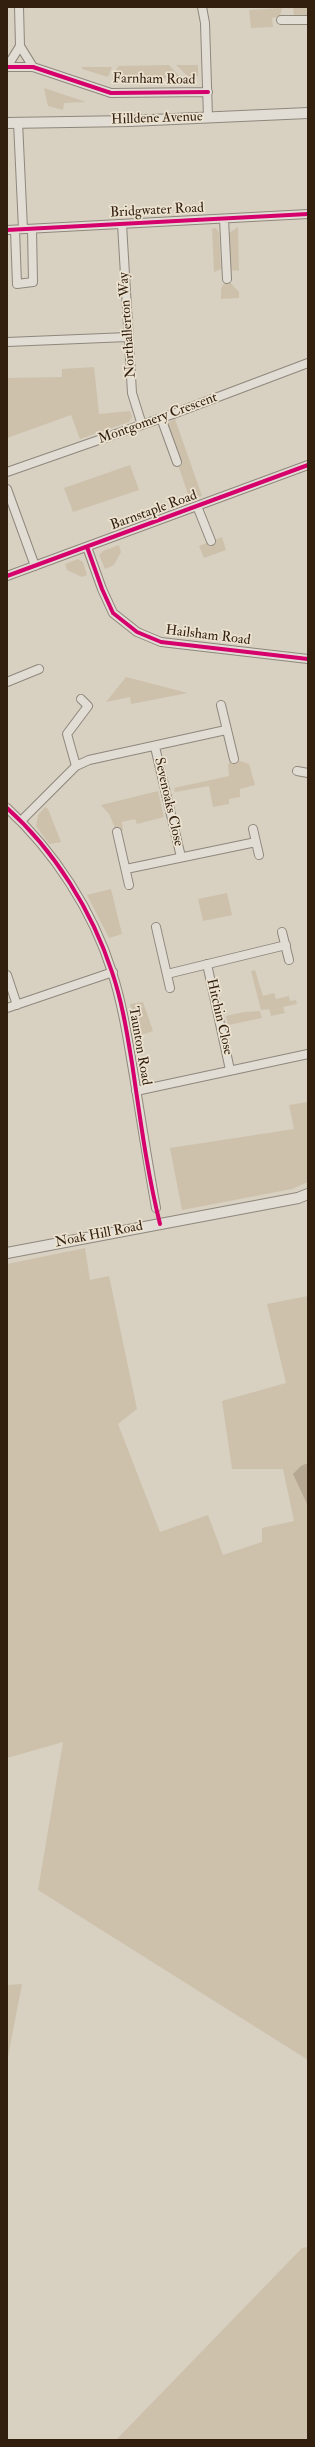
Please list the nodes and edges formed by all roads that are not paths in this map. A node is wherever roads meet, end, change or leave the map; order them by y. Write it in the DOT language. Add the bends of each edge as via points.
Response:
graph roads {
  1 [pos="19,7"];
  2 [pos="202,7"];
  3 [pos="281,20"];
  4 [pos="308,20"];
  5 [pos="20,46"];
  6 [pos="7,67"];
  7 [pos="33,67"];
  8 [pos="208,92"];
  9 [pos="308,113"];
  10 [pos="208,117"];
  11 [pos="18,122"];
  12 [pos="7,123"];
  13 [pos="308,214"];
  14 [pos="224,219"];
  15 [pos="122,224"];
  16 [pos="32,229"];
  17 [pos="15,230"];
  18 [pos="227,279"];
  19 [pos="128,337"];
  20 [pos="7,342"];
  21 [pos="308,363"];
  22 [pos="161,418"];
  23 [pos="142,425"];
  24 [pos="177,462"];
  25 [pos="308,465"];
  26 [pos="7,472"];
  27 [pos="7,489"];
  28 [pos="197,506"];
  29 [pos="211,541"];
  30 [pos="87,547"];
  31 [pos="35,566"];
  32 [pos="7,576"];
  33 [pos="308,659"];
  34 [pos="39,669"];
  35 [pos="7,682"];
  36 [pos="81,700"];
  37 [pos="221,705"];
  38 [pos="226,730"];
  39 [pos="155,747"];
  40 [pos="234,759"];
  41 [pos="76,766"];
  42 [pos="297,771"];
  43 [pos="308,773"];
  44 [pos="7,808"];
  45 [pos="21,821"];
  46 [pos="253,829"];
  47 [pos="117,832"];
  48 [pos="256,842"];
  49 [pos="259,855"];
  50 [pos="180,857"];
  51 [pos="126,869"];
  52 [pos="129,885"];
  53 [pos="156,926"];
  54 [pos="282,932"];
  55 [pos="286,945"];
  56 [pos="290,960"];
  57 [pos="207,964"];
  58 [pos="112,972"];
  59 [pos="167,974"];
  60 [pos="7,975"];
  61 [pos="170,988"];
  62 [pos="17,1004"];
  63 [pos="7,1008"];
  64 [pos="308,1054"];
  65 [pos="230,1070"];
  66 [pos="136,1091"];
  67 [pos="308,1194"];
  68 [pos="156,1208"];
  69 [pos="7,1253"];
  1 -- 5 [label="street"];
  2 -- 8 [label="street"];
  3 -- 4 [label="street"];
  5 -- 6 [label="street, Farnham Road"];
  5 -- 7 [label="street"];
  6 -- 7 [label="street, Farnham Road"];
  7 -- 8 [label="street, Farnham Road" via="111,93"];
  8 -- 10 [label="street"];
  9 -- 10 [label="street, Hilldene Avenue"];
  10 -- 11 [label="street, Hilldene Avenue"];
  11 -- 12 [label="street, Hilldene Avenue"];
  11 -- 17 [label="street"];
  13 -- 14 [label="street, Bridgwater Road"];
  14 -- 15 [label="street, Bridgwater Road"];
  14 -- 18 [label="street"];
  15 -- 16 [label="street, Bridgwater Road"];
  15 -- 19 [label="street, Northallerton Way"];
  16 -- 17 [label="street, Bridgwater Road"];
  16 -- 17 [label="street" via="34,282 17,284"];
  19 -- 20 [label="street"];
  19 -- 23 [label="street, Northallerton Way" via="132,393"];
  21 -- 22 [label="street, Montgomery Crescent"];
  22 -- 23 [label="street, Montgomery Crescent"];
  22 -- 24 [label="street"];
  23 -- 26 [label="street, Montgomery Crescent"];
  25 -- 28 [label="street, Barnstaple Road"];
  27 -- 31 [label="street"];
  28 -- 29 [label="street, Barnstaple Road"];
  28 -- 30 [label="street, Barnstaple Road"];
  30 -- 31 [label="street, Barnstaple Road"];
  30 -- 33 [label="street, Hailsham Road" via="113,613 137,632 161,642"];
  31 -- 32 [label="street, Barnstaple Road"];
  34 -- 35 [label="street"];
  36 -- 41 [label="street" via="88,706 67,734"];
  37 -- 38 [label="street"];
  38 -- 39 [label="street, Sevenoaks Close"];
  38 -- 40 [label="street"];
  39 -- 41 [label="street, Sevenoaks Close" via="89,760"];
  39 -- 50 [label="street, Sevenoaks Close"];
  41 -- 45 [label="street, Sevenoaks Close"];
  42 -- 43 [label="street"];
  44 -- 45 [label="street, Taunton Road"];
  45 -- 58 [label="street, Taunton Road" via="55,862 81,902"];
  46 -- 48 [label="street"];
  47 -- 51 [label="street"];
  48 -- 49 [label="street"];
  48 -- 50 [label="street, Sevenoaks Close"];
  50 -- 51 [label="street, Sevenoaks Close"];
  51 -- 52 [label="street"];
  53 -- 59 [label="street"];
  54 -- 55 [label="street"];
  55 -- 56 [label="street"];
  55 -- 57 [label="street, Hitchin Close"];
  57 -- 59 [label="street, Hitchin Close"];
  57 -- 65 [label="street, Hitchin Close"];
  58 -- 62 [label="street"];
  58 -- 66 [label="street, Taunton Road" via="125,1023"];
  59 -- 61 [label="street"];
  60 -- 62 [label="street"];
  62 -- 63 [label="street"];
  64 -- 65 [label="street"];
  65 -- 66 [label="street"];
  66 -- 68 [label="street, Taunton Road"];
  67 -- 69 [label="street, Noak Hill Road" via="298,1198"];
}
